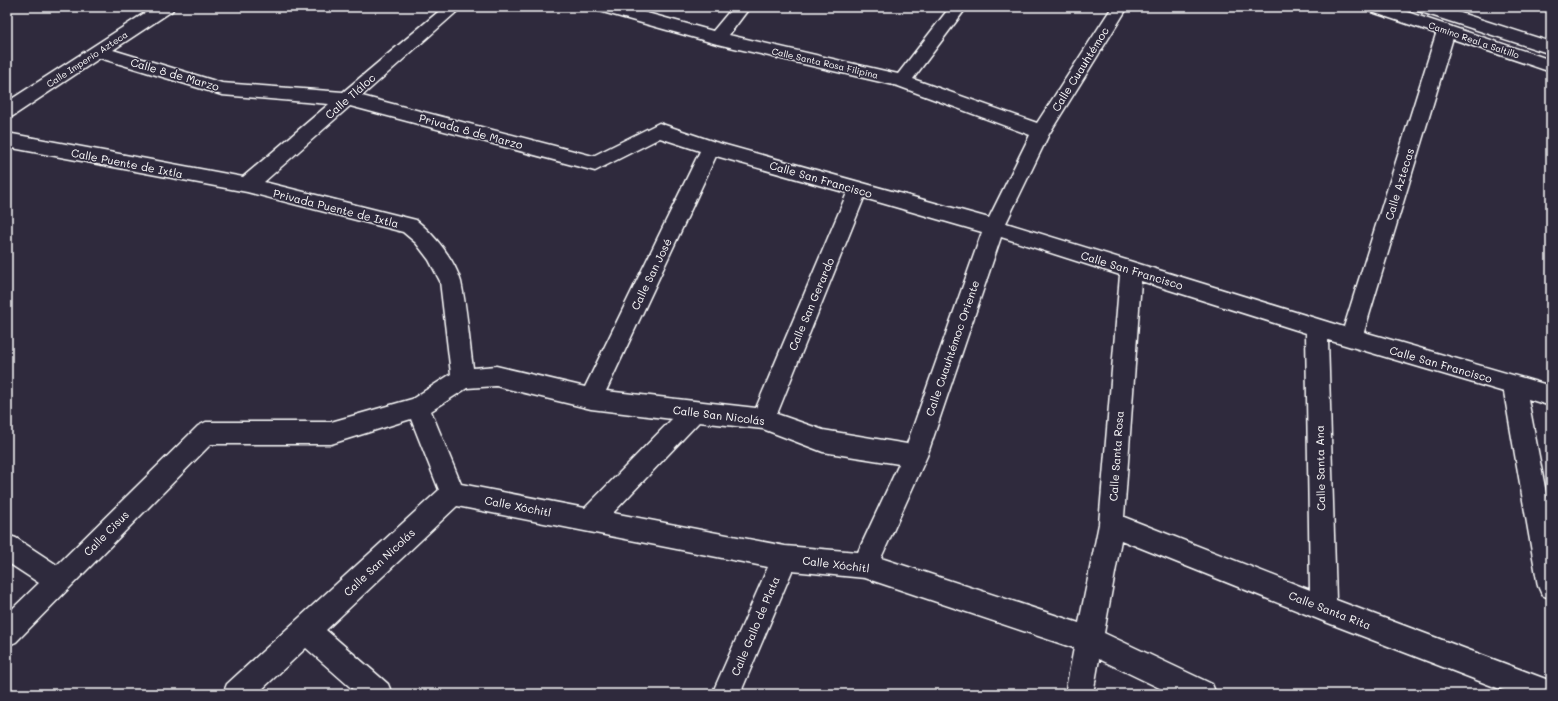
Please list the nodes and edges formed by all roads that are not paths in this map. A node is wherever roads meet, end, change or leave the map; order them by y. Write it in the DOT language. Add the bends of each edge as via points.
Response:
graph roads {
  1 [pos="166,7"];
  2 [pos="454,7"];
  3 [pos="605,7"];
  4 [pos="742,7"];
  5 [pos="959,7"];
  6 [pos="1120,7"];
  7 [pos="1375,7"];
  8 [pos="1424,7"];
  9 [pos="1447,17"];
  10 [pos="717,38"];
  11 [pos="1551,48"];
  12 [pos="99,52"];
  13 [pos="1551,66"];
  14 [pos="902,81"];
  15 [pos="347,99"];
  16 [pos="7,110"];
  17 [pos="1041,132"];
  18 [pos="7,140"];
  19 [pos="711,148"];
  20 [pos="595,164"];
  21 [pos="247,185"];
  22 [pos="858,190"];
  23 [pos="994,227"];
  24 [pos="1131,270"];
  25 [pos="1317,327"];
  26 [pos="1351,338"];
  27 [pos="463,379"];
  28 [pos="1514,385"];
  29 [pos="1551,396"];
  30 [pos="591,400"];
  31 [pos="418,408"];
  32 [pos="694,411"];
  33 [pos="763,419"];
  34 [pos="915,456"];
  35 [pos="453,494"];
  36 [pos="590,520"];
  37 [pos="1111,524"];
  38 [pos="7,547"];
  39 [pos="785,558"];
  40 [pos="865,565"];
  41 [pos="58,581"];
  42 [pos="1551,586"];
  43 [pos="1323,608"];
  44 [pos="306,630"];
  45 [pos="7,633"];
  46 [pos="1089,640"];
  47 [pos="237,694"];
  48 [pos="378,694"];
  49 [pos="726,694"];
  50 [pos="1079,694"];
  51 [pos="1202,694"];
  52 [pos="1549,694"];
  1 -- 12 [label="street, Calle Imperio Azteca"];
  2 -- 15 [label="street, Calle Tláloc"];
  3 -- 10 [label="street, Calle Santa Rosa Filipina"];
  4 -- 10 [label="street"];
  5 -- 14 [label="street"];
  6 -- 17 [label="street, Calle Cuauhtémoc"];
  7 -- 9 [label="street, Camino Real a Saltillo"];
  8 -- 9 [label="street, Camino Real a Saltillo"];
  9 -- 11 [label="street, Camino Real a Saltillo"];
  9 -- 13 [label="street, Camino Real a Saltillo"];
  9 -- 26 [label="street, Calle Aztecas"];
  10 -- 14 [label="street, Calle Santa Rosa Filipina"];
  12 -- 15 [label="street, Calle 8 de Marzo" via="222,88"];
  12 -- 16 [label="street, Calle Imperio Azteca"];
  14 -- 17 [label="street, Calle Santa Rosa Filipina"];
  15 -- 20 [label="street, Privada 8 de Marzo"];
  15 -- 21 [label="street, Calle Tláloc"];
  17 -- 23 [label="street, Calle Cuauhtémoc Oriente"];
  18 -- 21 [label="street, Calle Puente de Ixtla"];
  19 -- 20 [label="street, Calle San Francisco" via="659,130"];
  19 -- 22 [label="street, Calle San Francisco"];
  19 -- 30 [label="street, Calle San José"];
  21 -- 27 [label="street, Privada Puente de Ixtla" via="409,226 423,237 437,255 450,281"];
  22 -- 23 [label="street, Calle San Francisco"];
  22 -- 33 [label="street, Calle San Gerardo"];
  23 -- 24 [label="street, Calle San Francisco"];
  23 -- 34 [label="street, Calle Cuauhtémoc Oriente"];
  24 -- 25 [label="street, Calle San Francisco"];
  24 -- 37 [label="street, Calle Santa Rosa"];
  25 -- 26 [label="street, Calle San Francisco"];
  25 -- 43 [label="street, Calle Santa Ana"];
  26 -- 28 [label="street, Calle San Francisco"];
  27 -- 30 [label="street, Calle San Nicolás" via="496,376"];
  27 -- 31 [label="street"];
  28 -- 29 [label="street, Calle San Francisco"];
  28 -- 42 [label="street"];
  30 -- 32 [label="street, Calle San Nicolás"];
  31 -- 35 [label="street"];
  31 -- 41 [label="street, Calle Cisus" via="331,433 206,433"];
  32 -- 33 [label="street, Calle San Nicolás"];
  32 -- 36 [label="street"];
  33 -- 34 [label="street, Calle San Nicolás" via="822,440"];
  34 -- 40 [label="street, Calle Cuauhtémoc Oriente"];
  35 -- 36 [label="street, Calle Xóchitl"];
  35 -- 44 [label="street, Calle San Nicolás"];
  36 -- 39 [label="street, Calle Xóchitl"];
  37 -- 43 [label="street, Calle Santa Rita"];
  37 -- 46 [label="street, Calle Santa Rosa"];
  38 -- 41 [label="street"];
  39 -- 40 [label="street, Calle Xóchitl"];
  39 -- 49 [label="street, Calle Gallo de Plata"];
  40 -- 46 [label="street, Calle Xóchitl"];
  41 -- 45 [label="street, Calle Cisus"];
  43 -- 52 [label="street, Calle Santa Rita"];
  44 -- 47 [label="street, Calle San Nicolás"];
  44 -- 48 [label="street"];
  46 -- 50 [label="street, Calle Santa Rosa"];
  46 -- 51 [label="street, Calle Xóchitl"];
}
